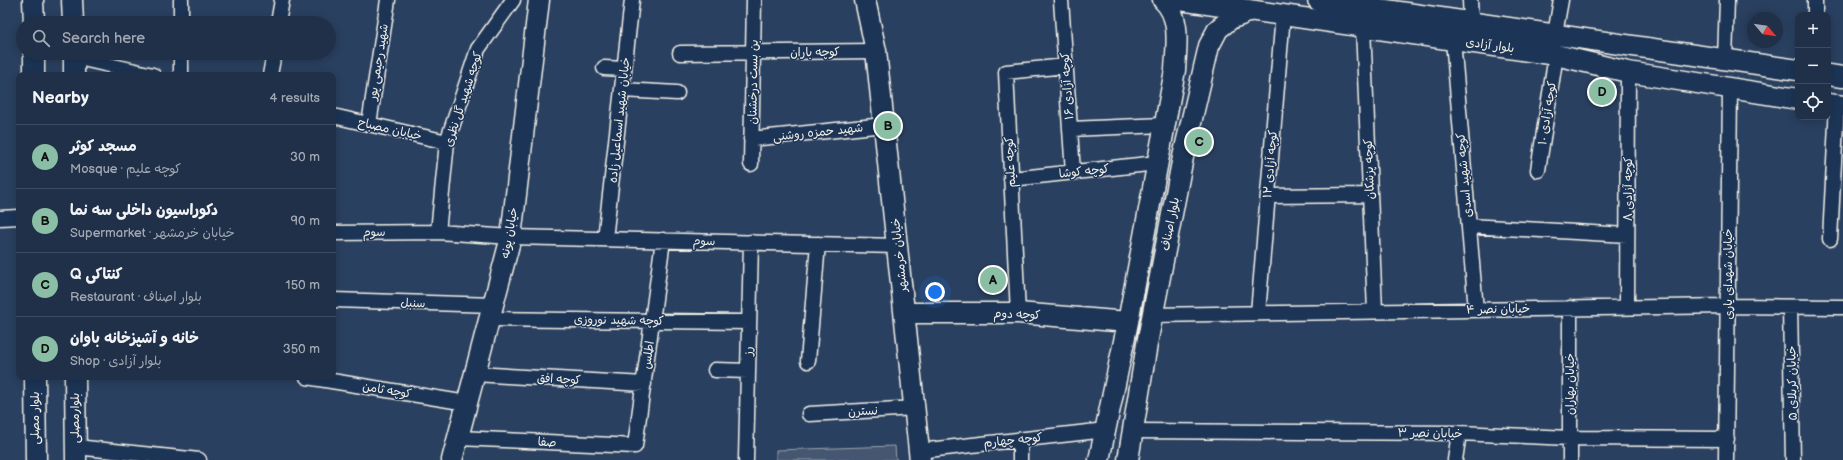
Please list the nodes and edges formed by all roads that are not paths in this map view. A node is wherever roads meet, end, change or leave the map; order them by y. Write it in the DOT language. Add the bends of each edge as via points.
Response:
graph roads {
  1 [pos="34,0"];
  2 [pos="181,0"];
  3 [pos="282,0"];
  4 [pos="388,0"];
  5 [pos="513,0"];
  6 [pos="539,0"];
  7 [pos="632,0"];
  8 [pos="754,0"];
  9 [pos="865,0"];
  10 [pos="879,0"];
  11 [pos="1061,0"];
  12 [pos="1163,0"];
  13 [pos="1180,0"];
  14 [pos="1318,0"];
  15 [pos="1470,0"];
  16 [pos="1561,0"];
  17 [pos="1726,0"];
  18 [pos="1815,0"];
  19 [pos="1348,2"];
  20 [pos="1250,10"];
  21 [pos="1815,12"];
  22 [pos="1282,15"];
  23 [pos="35,16"];
  24 [pos="181,16"];
  25 [pos="279,16"];
  26 [pos="1471,21"];
  27 [pos="1363,27"];
  28 [pos="1555,34"];
  29 [pos="1453,40"];
  30 [pos="876,51"];
  31 [pos="680,53"];
  32 [pos="753,53"];
  33 [pos="1556,55"];
  34 [pos="1176,58"];
  35 [pos="34,60"];
  36 [pos="181,60"];
  37 [pos="273,60"];
  38 [pos="1726,60"];
  39 [pos="74,62"];
  40 [pos="1204,63"];
  41 [pos="1066,66"];
  42 [pos="604,68"];
  43 [pos="624,69"];
  44 [pos="1795,70"];
  45 [pos="34,72"];
  46 [pos="135,72"];
  47 [pos="181,72"];
  48 [pos="271,72"];
  49 [pos="1628,72"];
  50 [pos="1831,75"];
  51 [pos="1843,77"];
  52 [pos="1730,88"];
  53 [pos="622,90"];
  54 [pos="677,93"];
  55 [pos="1795,99"];
  56 [pos="1836,105"];
  57 [pos="336,117"];
  58 [pos="369,124"];
  59 [pos="884,125"];
  60 [pos="1164,125"];
  61 [pos="1070,129"];
  62 [pos="751,139"];
  63 [pos="447,142"];
  64 [pos="1157,163"];
  65 [pos="751,164"];
  66 [pos="1538,170"];
  67 [pos="1073,172"];
  68 [pos="1011,178"];
  69 [pos="1370,195"];
  70 [pos="1268,196"];
  71 [pos="16,217"];
  72 [pos="0,218"];
  73 [pos="1469,226"];
  74 [pos="438,232"];
  75 [pos="336,233"];
  76 [pos="1627,235"];
  77 [pos="511,237"];
  78 [pos="605,239"];
  79 [pos="1830,239"];
  80 [pos="663,240"];
  81 [pos="751,242"];
  82 [pos="818,244"];
  83 [pos="898,246"];
  84 [pos="336,300"];
  85 [pos="1728,306"];
  86 [pos="1790,306"];
  87 [pos="1627,307"];
  88 [pos="1843,307"];
  89 [pos="1570,308"];
  90 [pos="1476,310"];
  91 [pos="1375,311"];
  92 [pos="492,312"];
  93 [pos="905,313"];
  94 [pos="1018,313"];
  95 [pos="1258,313"];
  96 [pos="1152,315"];
  97 [pos="652,321"];
  98 [pos="749,322"];
  99 [pos="1128,322"];
  100 [pos="808,361"];
  101 [pos="715,370"];
  102 [pos="748,371"];
  103 [pos="475,374"];
  104 [pos="35,380"];
  105 [pos="75,380"];
  106 [pos="324,380"];
  107 [pos="644,384"];
  108 [pos="467,404"];
  109 [pos="916,408"];
  110 [pos="809,414"];
  111 [pos="1106,430"];
  112 [pos="1133,431"];
  113 [pos="1460,433"];
  114 [pos="458,438"];
  115 [pos="1570,438"];
  116 [pos="1020,440"];
  117 [pos="1727,440"];
  118 [pos="635,446"];
  119 [pos="76,454"];
  120 [pos="919,455"];
  121 [pos="36,460"];
  122 [pos="199,460"];
  123 [pos="452,460"];
  124 [pos="746,460"];
  125 [pos="1020,460"];
  126 [pos="1099,460"];
  127 [pos="1128,460"];
  128 [pos="1455,460"];
  129 [pos="1570,460"];
  130 [pos="1726,460"];
  131 [pos="1793,460"];
  1 -- 23 [label="main road"];
  2 -- 24 [label="street"];
  3 -- 25 [label="street"];
  4 -- 58 [label="street, شهید رحیمی پور"];
  5 -- 63 [label="street, کوچه شهید گل نظری" via="478,50"];
  6 -- 77 [label="main road, خیابان پونه"];
  7 -- 43 [label="street, خیابان شهید اسماعیل زاده"];
  8 -- 32 [label="street, بن بست درخشنان"];
  9 -- 30 [label="main road, خیابان خرمشهر"];
  10 -- 30 [label="main road, خیابان خرمشهر"];
  11 -- 41 [label="street, کوچه آزادی ۱۶"];
  12 -- 34 [label="main road, بلوار اصناف" via="1174,18"];
  13 -- 20 [label="main road, بلوار آزادی"];
  14 -- 19 [label="main road, بلوار آزادی"];
  15 -- 26 [label="street"];
  16 -- 28 [label="street"];
  17 -- 38 [label="street"];
  18 -- 21 [label="street"];
  19 -- 26 [label="main road, بلوار آزادی"];
  20 -- 22 [label="main road, بلوار آزادی"];
  20 -- 40 [label="main road, بلوار اصناف" via="1232,18 1218,29 1208,46"];
  22 -- 27 [label="main road, بلوار آزادی"];
  22 -- 70 [label="street, کوچه آزادی ۱۲"];
  26 -- 28 [label="main road, بلوار آزادی"];
  27 -- 29 [label="main road, بلوار آزادی"];
  27 -- 69 [label="street, کوچه پزشکان"];
  28 -- 38 [label="main road, بلوار آزادی"];
  29 -- 33 [label="main road, بلوار آزادی"];
  29 -- 73 [label="street, کوچه شهید اسدی"];
  30 -- 32 [label="street, کوچه باران"];
  30 -- 59 [label="main road, خیابان خرمشهر"];
  31 -- 32 [label="street, کوچه باران"];
  32 -- 62 [label="street, بن بست درخشنان"];
  33 -- 49 [label="main road, بلوار آزادی"];
  33 -- 66 [label="street, کوچه آزادی ۱۰"];
  34 -- 40 [label="main road" via="1182,52 1192,51 1201,55"];
  34 -- 60 [label="main road, بلوار اصناف"];
  35 -- 45 [label="main road"];
  36 -- 47 [label="street"];
  37 -- 48 [label="street"];
  38 -- 44 [label="main road, بلوار آزادی"];
  39 -- 46 [label="street"];
  40 -- 96 [label="main road, بلوار اصناف"];
  41 -- 61 [label="street, کوچه آزادی ۱۶"];
  41 -- 68 [label="street, کوچه علیم" via="1006,72"];
  42 -- 43 [label="street"];
  43 -- 53 [label="street, خیابان شهید اسماعیل زاده"];
  49 -- 52 [label="main road, بلوار آزادی"];
  49 -- 76 [label="street, کوچه آزادی ۸"];
  50 -- 51 [label="main road"];
  52 -- 55 [label="main road, بلوار آزادی"];
  52 -- 85 [label="street, خیابان شهدای یاری"];
  53 -- 54 [label="street"];
  53 -- 78 [label="street, خیابان شهید اسماعیل زاده"];
  56 -- 79 [label="street"];
  57 -- 58 [label="street, خیابان مصباح"];
  58 -- 63 [label="street, خیابان مصباح"];
  59 -- 62 [label="street, شهید حمزه روشنی"];
  59 -- 83 [label="main road, خیابان خرمشهر"];
  60 -- 61 [label="street"];
  60 -- 64 [label="main road, بلوار اصناف"];
  61 -- 67 [label="street, کوچه آزادی ۱۶"];
  62 -- 65 [label="street, بن بست درخشنان"];
  63 -- 74 [label="street, کوچه شهید گل نظری"];
  64 -- 67 [label="street, کوچه کوشا"];
  64 -- 99 [label="main road, بلوار اصناف"];
  67 -- 68 [label="street, کوچه کوشا"];
  68 -- 94 [label="street, کوچه علیم"];
  69 -- 70 [label="street"];
  69 -- 91 [label="street, کوچه پزشکان"];
  70 -- 95 [label="street, کوچه آزادی ۱۲"];
  71 -- 72 [label="street"];
  73 -- 76 [label="street"];
  73 -- 90 [label="street, کوچه شهید اسدی"];
  74 -- 75 [label="street, سوم"];
  74 -- 77 [label="street"];
  76 -- 87 [label="street, کوچه آزادی ۸"];
  77 -- 78 [label="street, سوم"];
  77 -- 92 [label="main road, خیابان پونه"];
  78 -- 80 [label="street, سوم"];
  80 -- 81 [label="street, سوم"];
  80 -- 97 [label="street, اطلس"];
  81 -- 82 [label="street, سوم"];
  81 -- 98 [label="street, رز"];
  82 -- 83 [label="street, سوم"];
  82 -- 100 [label="street"];
  83 -- 93 [label="main road, خیابان خرمشهر"];
  84 -- 92 [label="street, سنبل"];
  85 -- 86 [label="street, خیابان نصر ۴"];
  85 -- 87 [label="street, خیابان نصر ۴"];
  85 -- 117 [label="street, خیابان شهدای یاری"];
  86 -- 88 [label="street, خیابان نصر ۴"];
  86 -- 131 [label="street, خیابان کربلای ۵"];
  87 -- 89 [label="street, خیابان نصر ۴"];
  89 -- 90 [label="street, خیابان نصر ۴"];
  89 -- 115 [label="street, خیابان بهاران"];
  90 -- 91 [label="street, خیابان نصر ۴"];
  91 -- 95 [label="street, خیابان نصر ۴"];
  92 -- 97 [label="street, کوچه شهید نوروزی"];
  92 -- 103 [label="main road, خیابان پونه"];
  93 -- 94 [label="main road, کوچه دوم"];
  93 -- 109 [label="main road, خیابان خرمشهر"];
  94 -- 99 [label="main road, کوچه دوم"];
  95 -- 96 [label="street, خیابان نصر ۴"];
  96 -- 112 [label="main road, بلوار اصناف"];
  97 -- 98 [label="street, کوچه شهید نوروزی"];
  97 -- 107 [label="street, اطلس"];
  98 -- 102 [label="street, رز"];
  99 -- 111 [label="main road, بلوار اصناف"];
  101 -- 102 [label="street"];
  102 -- 124 [label="street, رز"];
  103 -- 107 [label="street, کوچه افق"];
  103 -- 108 [label="main road, خیابان پونه"];
  104 -- 121 [label="main road, بلوار مصلی"];
  105 -- 119 [label="main road, بلوارمصلی"];
  106 -- 108 [label="street, کوچه ثامن"];
  107 -- 118 [label="street, اطلس"];
  108 -- 114 [label="main road, خیابان پونه"];
  109 -- 110 [label="street, نسترن"];
  109 -- 120 [label="main road, خیابان خرمشهر"];
  111 -- 116 [label="street, کوچه چهارم"];
  111 -- 126 [label="main road, بلوار اصناف"];
  112 -- 113 [label="street, خیابان نصر ۳"];
  112 -- 127 [label="main road, بلوار اصناف"];
  113 -- 115 [label="street, خیابان نصر ۳"];
  113 -- 128 [label="street"];
  114 -- 118 [label="street, صفا"];
  114 -- 123 [label="main road, خیابان پونه"];
  115 -- 117 [label="street, خیابان نصر ۳"];
  115 -- 129 [label="street, خیابان بهاران"];
  116 -- 120 [label="street, کوچه چهارم"];
  116 -- 125 [label="street"];
  117 -- 130 [label="street, خیابان شهدای یاری"];
  119 -- 122 [label="street"];
}
